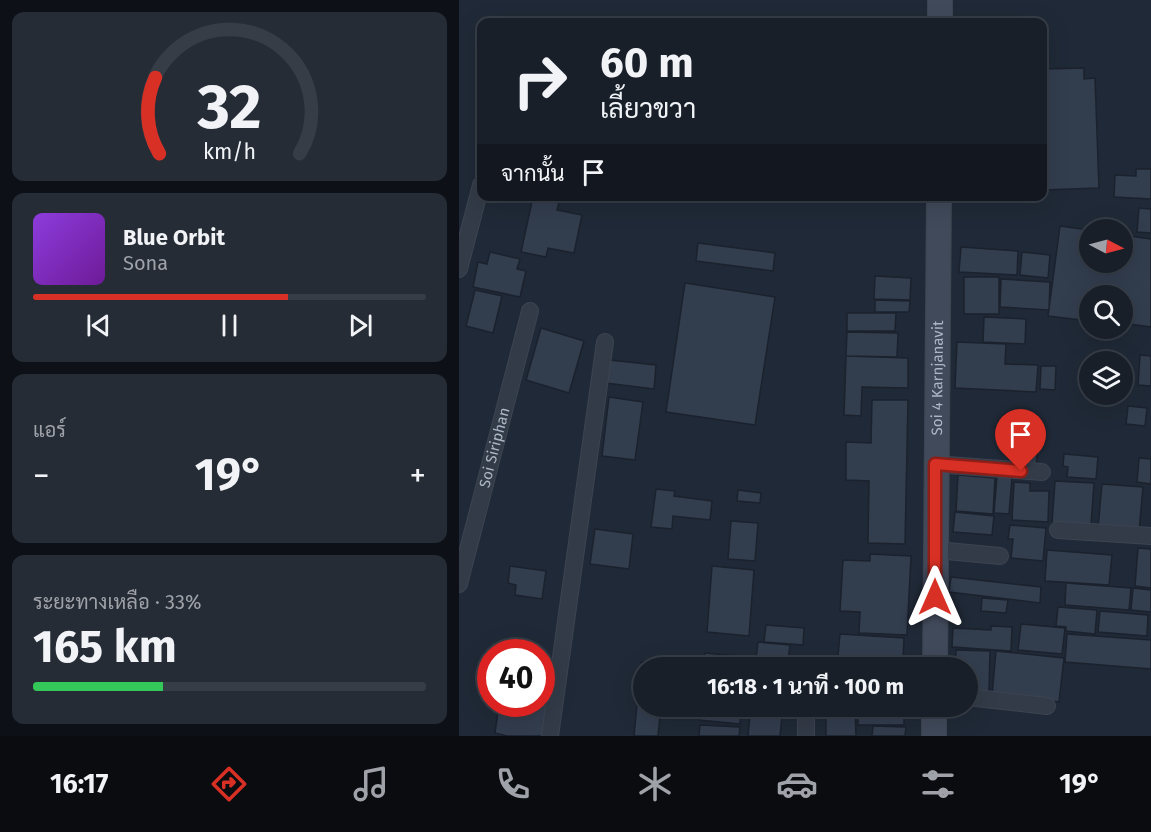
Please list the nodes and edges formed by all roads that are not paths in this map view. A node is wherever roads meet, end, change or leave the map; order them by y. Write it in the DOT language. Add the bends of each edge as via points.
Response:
graph roads {
  1 [pos="940,0"];
  2 [pos="940,18"];
  3 [pos="477,200"];
  4 [pos="939,201"];
  5 [pos="459,269"];
  6 [pos="529,311"];
  7 [pos="605,342"];
  8 [pos="935,464"];
  9 [pos="1042,472"];
  10 [pos="1058,530"];
  11 [pos="1151,536"];
  12 [pos="936,550"];
  13 [pos="1000,556"];
  14 [pos="459,584"];
  15 [pos="935,657"];
  16 [pos="978,698"];
  17 [pos="1047,706"];
  18 [pos="934,717"];
  19 [pos="549,736"];
  20 [pos="934,736"];
  1 -- 2 [label="street"];
  3 -- 5 [label="street"];
  4 -- 8 [label="street, Soi 4 Karnjanavit"];
  6 -- 14 [label="street, Soi Siriphan"];
  7 -- 19 [label="street"];
  8 -- 9 [label="street"];
  8 -- 12 [label="street, Soi 4 Karnjanavit"];
  10 -- 11 [label="street"];
  12 -- 13 [label="street"];
  12 -- 15 [label="street, Soi 4 Karnjanavit"];
  16 -- 17 [label="street"];
  18 -- 20 [label="street"];
}
